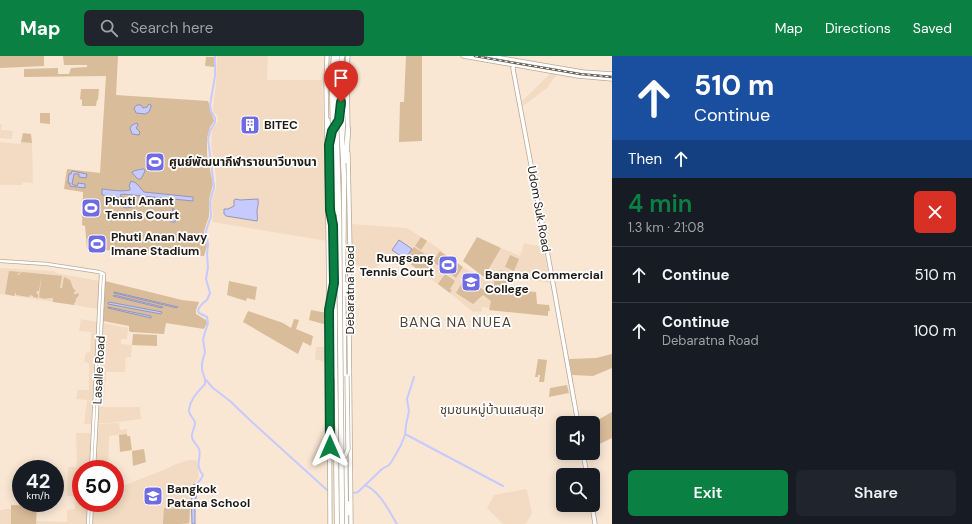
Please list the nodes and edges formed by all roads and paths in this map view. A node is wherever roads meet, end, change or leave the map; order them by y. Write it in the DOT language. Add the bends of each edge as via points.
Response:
graph roads {
  1 [pos="327,56"];
  2 [pos="333,56"];
  3 [pos="341,56"];
  4 [pos="348,56"];
  5 [pos="463,56"];
  6 [pos="489,56"];
  7 [pos="514,60"];
  8 [pos="513,65"];
  9 [pos="345,66"];
  10 [pos="326,67"];
  11 [pos="612,74"];
  12 [pos="347,77"];
  13 [pos="612,79"];
  14 [pos="327,114"];
  15 [pos="348,129"];
  16 [pos="331,133"];
  17 [pos="336,172"];
  18 [pos="344,179"];
  19 [pos="343,197"];
  20 [pos="328,200"];
  21 [pos="330,210"];
  22 [pos="333,225"];
  23 [pos="0,261"];
  24 [pos="343,277"];
  25 [pos="334,283"];
  26 [pos="349,300"];
  27 [pos="329,310"];
  28 [pos="329,351"];
  29 [pos="350,359"];
  30 [pos="577,416"];
  31 [pos="94,423"];
  32 [pos="92,460"];
  33 [pos="94,460"];
  34 [pos="350,503"];
  35 [pos="89,512"];
  36 [pos="92,512"];
  37 [pos="593,512"];
  38 [pos="346,521"];
  39 [pos="88,524"];
  40 [pos="91,524"];
  41 [pos="330,524"];
  42 [pos="340,524"];
  43 [pos="351,524"];
  44 [pos="595,524"];
  1 -- 10 [label="main road, Debaratna Road"];
  2 -- 16 [label="highway, bridge"];
  2 -- 17 [label="highway, bridge"];
  3 -- 9 [label="main road, Debaratna Road"];
  3 -- 17 [label="highway, bridge" via="336,83"];
  3 -- 18 [label="highway, bridge"];
  3 -- 19 [label="highway, bridge" via="337,84"];
  3 -- 21 [label="highway, bridge" via="339,120 332,131 329,145"];
  4 -- 12 [label="main road"];
  5 -- 8 [label="main road"];
  6 -- 7 [label="main road"];
  7 -- 8 [label="main road, Udom Suk Road"];
  7 -- 11 [label="main road" via="583,72"];
  8 -- 13 [label="main road"];
  8 -- 30 [label="main road, Udom Suk Road"];
  9 -- 10 [label="main road" via="335,61"];
  9 -- 12 [label="main road, Debaratna Road"];
  10 -- 14 [label="main road, Debaratna Road"];
  12 -- 15 [label="main road, Debaratna Road"];
  14 -- 16 [label="main road"];
  14 -- 20 [label="main road, Debaratna Road"];
  15 -- 18 [label="highway"];
  15 -- 26 [label="main road, Debaratna Road"];
  16 -- 22 [label="highway"];
  17 -- 42 [label="highway, bridge"];
  18 -- 19 [label="highway"];
  19 -- 24 [label="highway, Debaratna Road"];
  20 -- 21 [label="highway"];
  20 -- 27 [label="main road, Debaratna Road"];
  21 -- 22 [label="highway"];
  22 -- 25 [label="highway, Debaratna Road"];
  23 -- 31 [label="street, Lasalle Road" via="47,264 103,274"];
  24 -- 26 [label="highway"];
  24 -- 38 [label="highway, Debaratna Road"];
  25 -- 27 [label="highway"];
  25 -- 42 [label="highway, Debaratna Road"];
  26 -- 29 [label="main road, Debaratna Road"];
  27 -- 28 [label="main road, Debaratna Road"];
  28 -- 29 [label="main road, bridge" via="333,452 338,458 345,456 348,449 347,368"];
  28 -- 41 [label="main road, Debaratna Road"];
  29 -- 34 [label="main road, Debaratna Road"];
  31 -- 32 [label="street, Lasalle Road"];
  31 -- 33 [label="street, Lasalle Road"];
  34 -- 38 [label="highway"];
  34 -- 43 [label="main road, Debaratna Road"];
  35 -- 39 [label="street"];
  36 -- 40 [label="street"];
  37 -- 44 [label="main road"];
}
